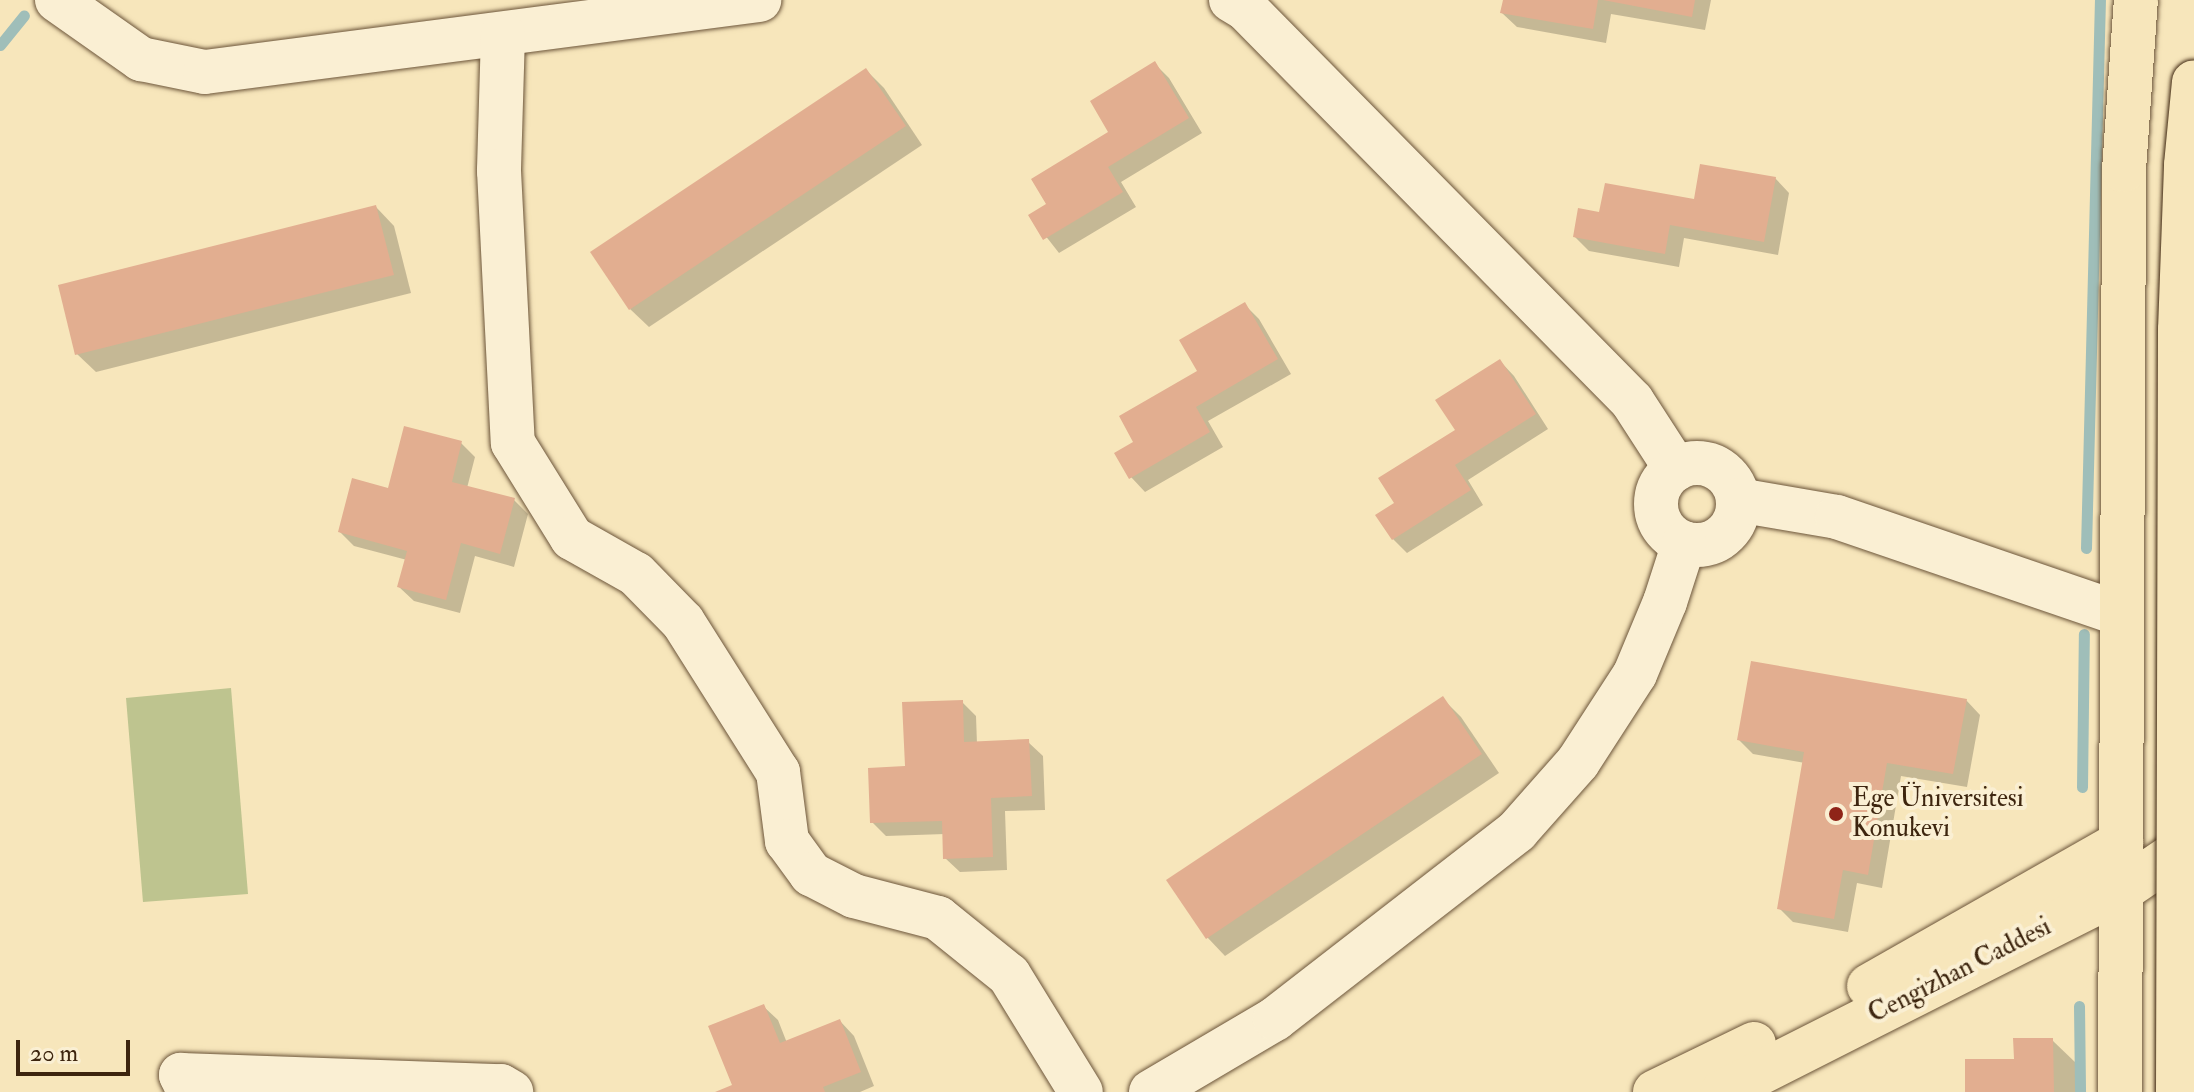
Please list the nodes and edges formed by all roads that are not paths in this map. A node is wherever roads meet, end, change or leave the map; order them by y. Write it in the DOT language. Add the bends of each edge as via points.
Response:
graph roads {
  1 [pos="57,0"];
  2 [pos="759,0"];
  3 [pos="1231,0"];
  4 [pos="2136,0"];
  5 [pos="503,34"];
  6 [pos="2194,82"];
  7 [pos="1676,469"];
  8 [pos="1738,500"];
  9 [pos="1684,543"];
  10 [pos="2120,614"];
  11 [pos="2194,841"];
  12 [pos="2121,843"];
  13 [pos="2122,890"];
  14 [pos="189,1092"];
  15 [pos="511,1092"];
  16 [pos="1081,1092"];
  17 [pos="1151,1092"];
  18 [pos="1655,1092"];
  19 [pos="1722,1092"];
  20 [pos="2120,1092"];
  21 [pos="2178,1092"];
  1 -- 5 [label="lane" via="141,59 205,72"];
  2 -- 5 [label="lane"];
  3 -- 7 [label="lane" via="1246,9 1632,401"];
  4 -- 10 [label="main road" via="2124,170"];
  5 -- 16 [label="lane" via="499,171 513,443 572,538 636,574 683,622 778,772 787,841 811,874 854,896 938,918 1009,975"];
  6 -- 21 [label="main road, bridge" via="2180,330"];
  7 -- 8 [label="lane" via="1703,463 1716,467"];
  7 -- 9 [label="lane" via="1659,489 1658,515"];
  8 -- 9 [label="lane" via="1732,526 1723,536 1711,543"];
  8 -- 10 [label="lane" via="1837,517"];
  9 -- 17 [label="lane" via="1635,674 1578,762 1517,831 1275,1019"];
  10 -- 12 [label="main road"];
  11 -- 13 [label="main road, Cengizhan Caddesi"];
  12 -- 13 [label="main road"];
  12 -- 18 [label="main road, Cengizhan Caddesi" via="1860,991"];
  13 -- 19 [label="main road, Cengizhan Caddesi"];
  13 -- 20 [label="main road"];
  14 -- 15 [label="lane" via="181,1075 501,1086"];
}
